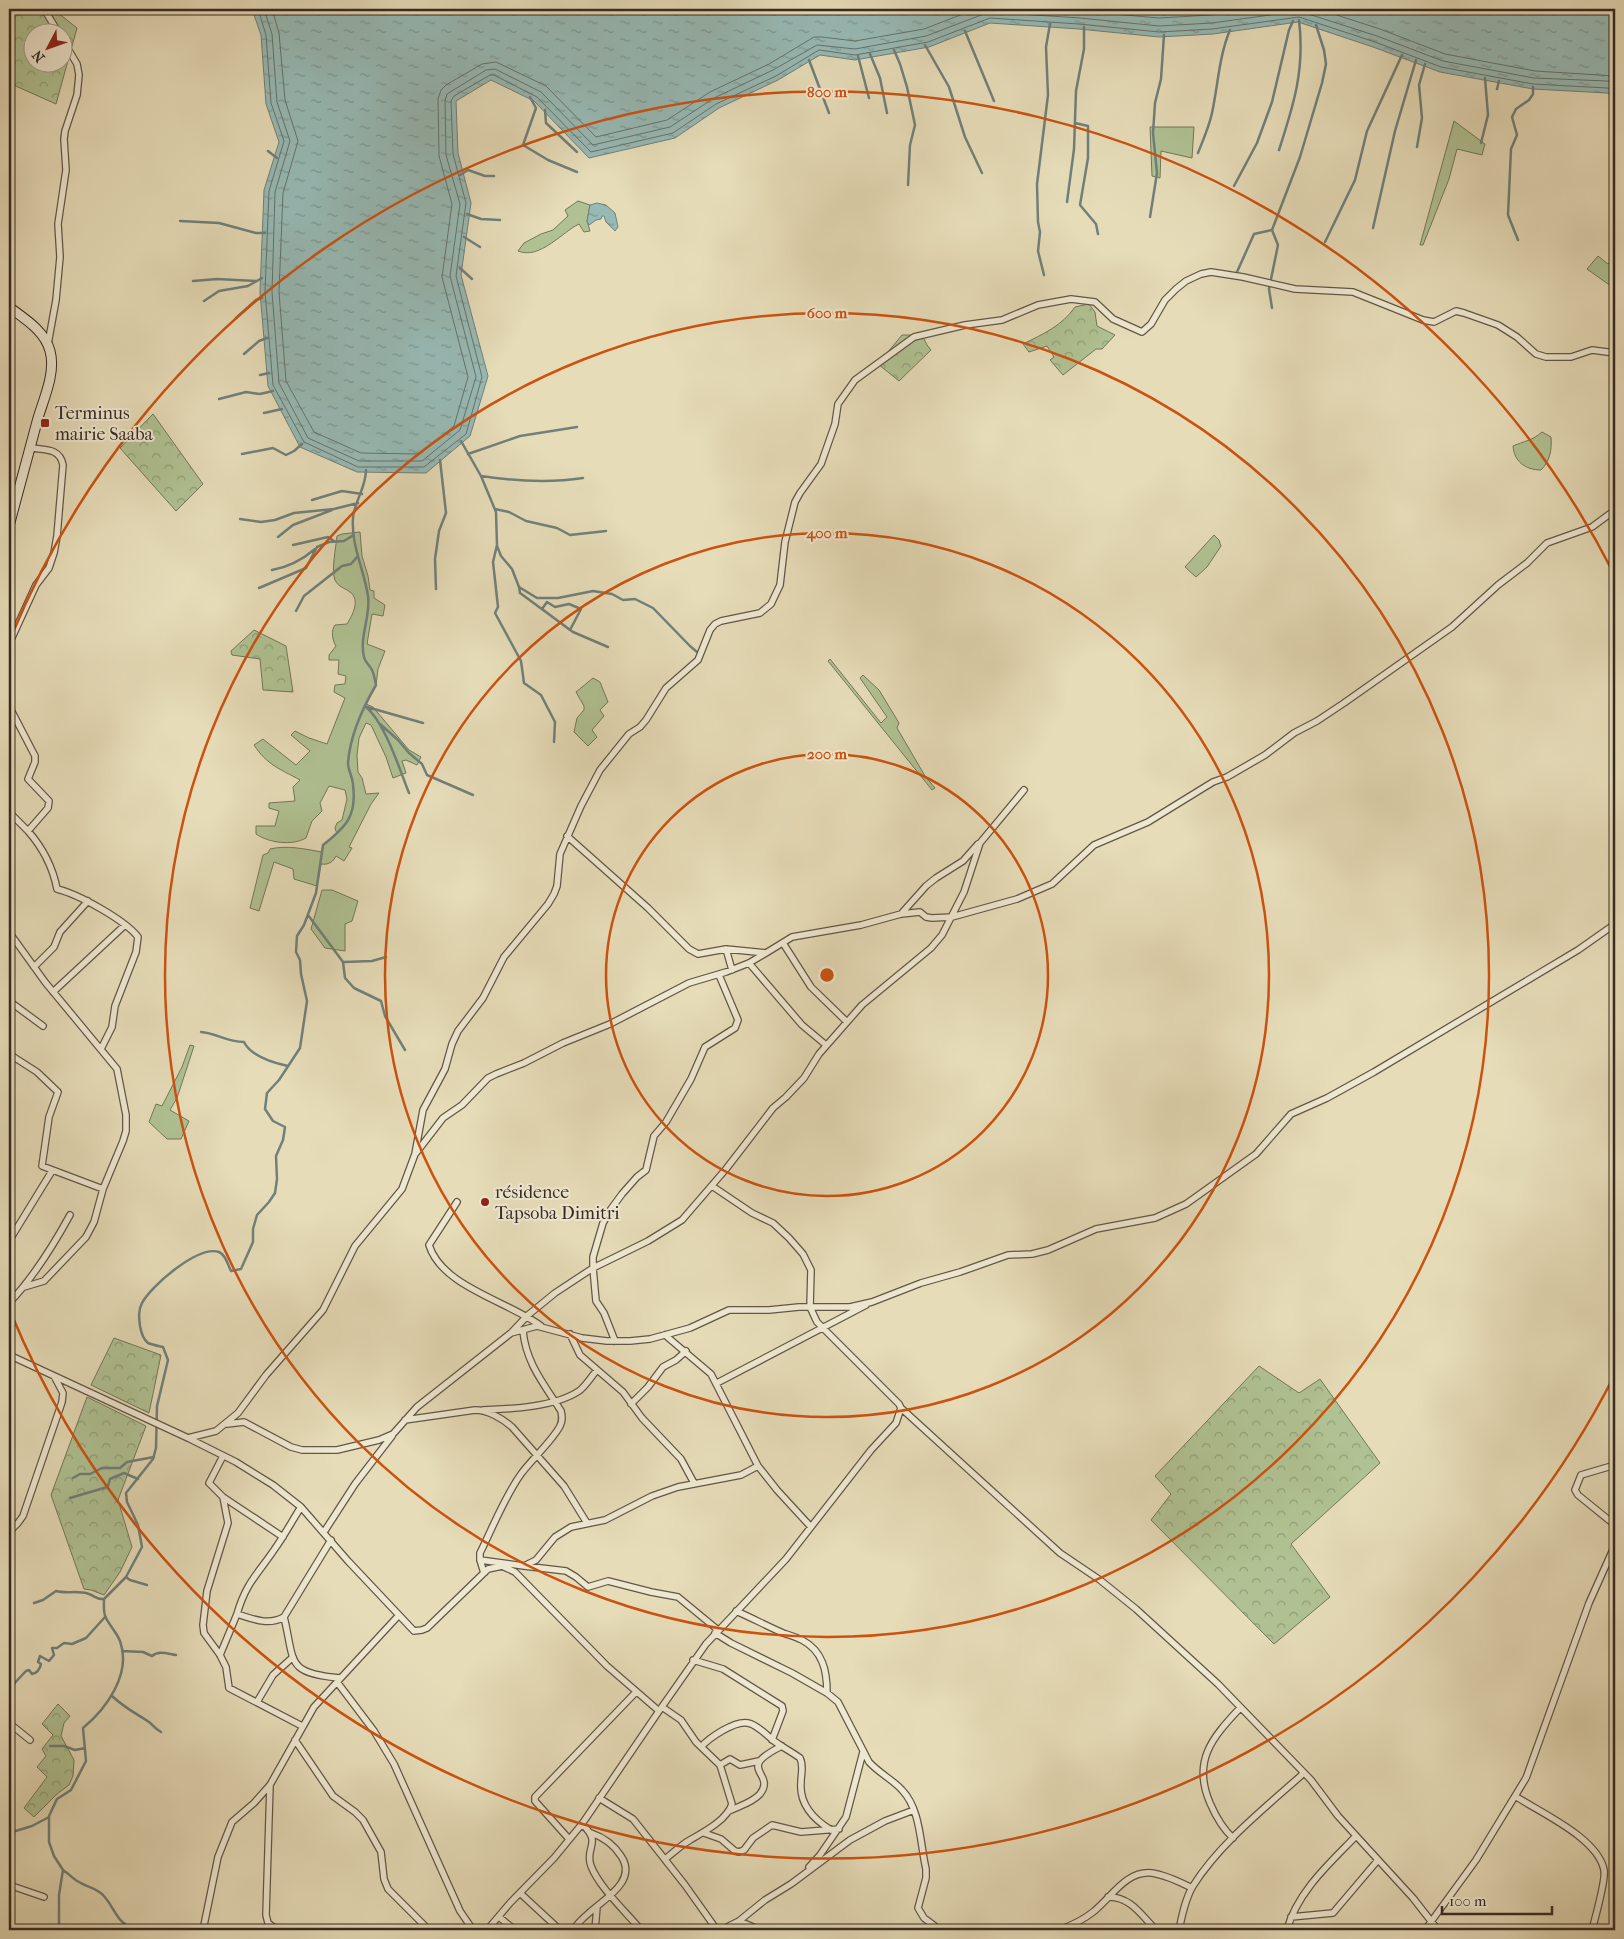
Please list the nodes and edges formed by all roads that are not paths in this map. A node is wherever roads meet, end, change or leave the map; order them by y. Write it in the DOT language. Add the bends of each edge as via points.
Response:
graph roads {
  1 [pos="44,9"];
  2 [pos="52,22"];
  3 [pos="72,56"];
  4 [pos="9,308"];
  5 [pos="48,344"];
  6 [pos="1615,353"];
  7 [pos="31,448"];
  8 [pos="1615,510"];
  9 [pos="9,526"];
  10 [pos="9,644"];
  11 [pos="9,706"];
  12 [pos="1024,790"];
  13 [pos="9,812"];
  14 [pos="28,831"];
  15 [pos="567,836"];
  16 [pos="980,842"];
  17 [pos="88,901"];
  18 [pos="901,914"];
  19 [pos="952,917"];
  20 [pos="1615,924"];
  21 [pos="125,925"];
  22 [pos="9,932"];
  23 [pos="783,943"];
  24 [pos="726,949"];
  25 [pos="766,953"];
  26 [pos="749,964"];
  27 [pos="34,967"];
  28 [pos="732,970"];
  29 [pos="720,975"];
  30 [pos="53,992"];
  31 [pos="9,1001"];
  32 [pos="847,1022"];
  33 [pos="44,1026"];
  34 [pos="826,1045"];
  35 [pos="101,1049"];
  36 [pos="9,1054"];
  37 [pos="415,1154"];
  38 [pos="52,1171"];
  39 [pos="712,1186"];
  40 [pos="103,1189"];
  41 [pos="457,1202"];
  42 [pos="70,1215"];
  43 [pos="9,1241"];
  44 [pos="593,1268"];
  45 [pos="24,1287"];
  46 [pos="872,1302"];
  47 [pos="9,1303"];
  48 [pos="810,1307"];
  49 [pos="528,1315"];
  50 [pos="543,1327"];
  51 [pos="824,1328"];
  52 [pos="523,1330"];
  53 [pos="511,1333"];
  54 [pos="570,1334"];
  55 [pos="665,1335"];
  56 [pos="614,1341"];
  57 [pos="686,1351"];
  58 [pos="9,1355"];
  59 [pos="597,1370"];
  60 [pos="54,1375"];
  61 [pos="717,1383"];
  62 [pos="554,1400"];
  63 [pos="631,1404"];
  64 [pos="901,1408"];
  65 [pos="481,1410"];
  66 [pos="406,1420"];
  67 [pos="225,1424"];
  68 [pos="393,1434"];
  69 [pos="188,1438"];
  70 [pos="535,1455"];
  71 [pos="223,1456"];
  72 [pos="1615,1465"];
  73 [pos="758,1466"];
  74 [pos="694,1483"];
  75 [pos="223,1497"];
  76 [pos="301,1507"];
  77 [pos="587,1523"];
  78 [pos="1615,1526"];
  79 [pos="811,1527"];
  80 [pos="9,1532"];
  81 [pos="324,1532"];
  82 [pos="283,1537"];
  83 [pos="331,1540"];
  84 [pos="1615,1545"];
  85 [pos="480,1560"];
  86 [pos="524,1566"];
  87 [pos="484,1574"];
  88 [pos="736,1610"];
  89 [pos="237,1614"];
  90 [pos="399,1615"];
  91 [pos="284,1617"];
  92 [pos="9,1631"];
  93 [pos="717,1631"];
  94 [pos="9,1648"];
  95 [pos="220,1655"];
  96 [pos="292,1657"];
  97 [pos="693,1660"];
  98 [pos="338,1680"];
  99 [pos="636,1692"];
  100 [pos="827,1693"];
  101 [pos="257,1702"];
  102 [pos="1240,1708"];
  103 [pos="660,1709"];
  104 [pos="9,1723"];
  105 [pos="302,1726"];
  106 [pos="30,1740"];
  107 [pos="295,1740"];
  108 [pos="772,1740"];
  109 [pos="782,1746"];
  110 [pos="701,1747"];
  111 [pos="863,1752"];
  112 [pos="759,1761"];
  113 [pos="720,1765"];
  114 [pos="1304,1773"];
  115 [pos="270,1785"];
  116 [pos="1515,1796"];
  117 [pos="599,1798"];
  118 [pos="914,1810"];
  119 [pos="729,1812"];
  120 [pos="582,1824"];
  121 [pos="839,1829"];
  122 [pos="831,1830"];
  123 [pos="591,1833"];
  124 [pos="704,1833"];
  125 [pos="1356,1836"];
  126 [pos="1233,1838"];
  127 [pos="569,1839"];
  128 [pos="665,1859"];
  129 [pos="1378,1860"];
  130 [pos="801,1876"];
  131 [pos="9,1885"];
  132 [pos="1192,1888"];
  133 [pos="520,1893"];
  134 [pos="612,1896"];
  135 [pos="44,1897"];
  136 [pos="1108,1897"];
  137 [pos="597,1907"];
  138 [pos="498,1917"];
  139 [pos="1291,1917"];
  140 [pos="739,1921"];
  141 [pos="1432,1921"];
  142 [pos="203,1930"];
  143 [pos="277,1930"];
  144 [pos="429,1930"];
  145 [pos="473,1930"];
  146 [pos="487,1930"];
  147 [pos="515,1930"];
  148 [pos="560,1930"];
  149 [pos="573,1930"];
  150 [pos="595,1930"];
  151 [pos="641,1930"];
  152 [pos="717,1930"];
  153 [pos="721,1930"];
  154 [pos="760,1930"];
  155 [pos="940,1930"];
  156 [pos="1059,1930"];
  157 [pos="1156,1930"];
  158 [pos="1179,1930"];
  159 [pos="1287,1930"];
  160 [pos="1424,1930"];
  161 [pos="1438,1930"];
  162 [pos="1592,1930"];
  1 -- 2 [label="street"];
  3 -- 5 [label="street" via="79,75 77,95 64,139 66,170 58,224 60,257"];
  4 -- 5 [label="street" via="39,331"];
  5 -- 7 [label="street" via="51,360 48,386"];
  6 -- 15 [label="street" via="1592,350 1571,357 1546,357 1536,354 1498,325 1464,313 1456,311 1434,322 1353,292 1295,289 1211,272 1186,281 1176,289 1165,300 1152,324 1142,332 1113,319 1096,302 1071,300 1038,305 1002,320 914,336 859,376 838,404 835,424 821,464 795,502 785,542 780,584 771,604 760,612 721,621 710,630 698,660 666,688 646,720 629,734 600,770"];
  7 -- 9 [label="street"];
  7 -- 10 [label="street" via="57,452 61,456 57,536 49,568 36,585"];
  8 -- 19 [label="street" via="1592,527 1547,544 1452,627 1265,755 1148,822 1094,845 1045,889"];
  11 -- 14 [label="street" via="35,756 28,779 50,801 48,808"];
  12 -- 16 [label="street"];
  13 -- 14 [label="street"];
  14 -- 17 [label="street" via="38,844 58,889"];
  15 -- 24 [label="street" via="689,949 698,954"];
  15 -- 37 [label="street" via="560,854 554,894 504,957 483,998 455,1038 445,1069 423,1110"];
  16 -- 18 [label="street" via="963,861 926,886"];
  16 -- 19 [label="street"];
  17 -- 21 [label="street"];
  17 -- 27 [label="street" via="60,932 54,947"];
  18 -- 19 [label="street" via="920,912 932,918"];
  18 -- 23 [label="street" via="861,925 792,937"];
  19 -- 32 [label="street" via="930,948 862,1005"];
  20 -- 46 [label="street" via="1578,950 1340,1092 1291,1114 1256,1154 1173,1211 1151,1219 1096,1229 1048,1250 1008,1254"];
  21 -- 30 [label="street"];
  21 -- 35 [label="street" via="139,940 119,993 112,1027"];
  22 -- 27 [label="street"];
  23 -- 25 [label="street"];
  23 -- 32 [label="street" via="811,987"];
  24 -- 25 [label="street"];
  24 -- 28 [label="street"];
  25 -- 26 [label="street"];
  26 -- 28 [label="street"];
  26 -- 34 [label="street" via="802,1025"];
  27 -- 30 [label="street"];
  28 -- 29 [label="street"];
  29 -- 37 [label="street" via="688,983 610,1024 488,1078 462,1105 443,1118"];
  29 -- 44 [label="street" via="737,1024 706,1047 666,1122 654,1136 646,1170 611,1209 603,1224"];
  30 -- 35 [label="street"];
  31 -- 33 [label="street"];
  32 -- 34 [label="street"];
  34 -- 39 [label="street" via="804,1078 773,1108"];
  35 -- 40 [label="street" via="117,1069 126,1115 123,1142"];
  36 -- 38 [label="street" via="37,1072 58,1092 42,1164"];
  37 -- 67 [label="street" via="402,1189 355,1246 323,1310 266,1375 238,1413"];
  38 -- 40 [label="street"];
  38 -- 43 [label="street"];
  39 -- 44 [label="street" via="677,1224"];
  39 -- 48 [label="street" via="772,1223 802,1254 811,1270"];
  40 -- 45 [label="street" via="94,1222 86,1237 50,1276"];
  41 -- 49 [label="street" via="429,1245 432,1252 452,1277 474,1291"];
  42 -- 45 [label="street"];
  44 -- 49 [label="street"];
  44 -- 56 [label="street" via="596,1301"];
  45 -- 47 [label="street"];
  46 -- 48 [label="street"];
  46 -- 51 [label="street"];
  48 -- 51 [label="street"];
  48 -- 55 [label="street" via="729,1310 690,1328"];
  49 -- 50 [label="street"];
  49 -- 53 [label="street"];
  50 -- 52 [label="street"];
  50 -- 54 [label="street"];
  51 -- 61 [label="street"];
  51 -- 64 [label="street"];
  52 -- 53 [label="street"];
  52 -- 62 [label="street" via="527,1354"];
  53 -- 66 [label="street" via="417,1407"];
  54 -- 56 [label="street"];
  54 -- 59 [label="street" via="580,1355"];
  55 -- 56 [label="street"];
  55 -- 57 [label="street"];
  57 -- 61 [label="street"];
  57 -- 63 [label="street" via="663,1367"];
  58 -- 60 [label="street"];
  59 -- 62 [label="street" via="579,1391"];
  59 -- 63 [label="street" via="623,1392"];
  60 -- 69 [label="street"];
  60 -- 80 [label="street" via="63,1393 62,1402 23,1516"];
  61 -- 73 [label="street"];
  62 -- 65 [label="street" via="522,1408"];
  62 -- 70 [label="street" via="563,1418 561,1425"];
  63 -- 74 [label="street" via="681,1459"];
  64 -- 79 [label="street" via="896,1423"];
  64 -- 102 [label="street" via="1060,1553 1136,1609"];
  65 -- 66 [label="street"];
  65 -- 70 [label="street" via="512,1427"];
  66 -- 68 [label="street"];
  67 -- 68 [label="street" via="244,1422 302,1450 337,1450"];
  67 -- 69 [label="street" via="216,1431"];
  68 -- 81 [label="street"];
  69 -- 71 [label="street"];
  70 -- 77 [label="street" via="564,1486"];
  70 -- 85 [label="street" via="501,1509 480,1553"];
  71 -- 75 [label="street" via="209,1483"];
  71 -- 76 [label="street" via="273,1485"];
  72 -- 78 [label="street" via="1581,1476 1575,1490"];
  73 -- 74 [label="street" via="742,1475"];
  73 -- 79 [label="street"];
  74 -- 77 [label="street" via="652,1496 605,1520"];
  75 -- 82 [label="street"];
  75 -- 95 [label="street" via="227,1527 207,1591 203,1625 204,1633"];
  76 -- 81 [label="street"];
  76 -- 82 [label="street"];
  77 -- 86 [label="street" via="560,1533 536,1560"];
  79 -- 88 [label="street" via="786,1559"];
  81 -- 83 [label="street"];
  82 -- 89 [label="street" via="251,1579"];
  83 -- 90 [label="street"];
  83 -- 91 [label="street"];
  84 -- 116 [label="street" via="1589,1603 1526,1778"];
  85 -- 86 [label="street"];
  85 -- 87 [label="street"];
  86 -- 93 [label="street" via="566,1571 588,1587 608,1581 678,1597"];
  87 -- 90 [label="street" via="427,1628 414,1631"];
  87 -- 99 [label="street" via="495,1567 515,1572 606,1666"];
  88 -- 93 [label="street"];
  88 -- 100 [label="street" via="815,1649 827,1674"];
  89 -- 91 [label="street" via="266,1622"];
  89 -- 95 [label="street"];
  90 -- 98 [label="street"];
  91 -- 96 [label="street"];
  92 -- 94 [label="street"];
  93 -- 97 [label="street"];
  93 -- 100 [label="street" via="731,1643"];
  95 -- 101 [label="street" via="226,1667 229,1688"];
  96 -- 98 [label="street" via="302,1669 314,1676"];
  96 -- 101 [label="street" via="273,1675"];
  97 -- 103 [label="street"];
  97 -- 108 [label="street" via="723,1669 782,1706"];
  98 -- 105 [label="street"];
  98 -- 145 [label="street" via="394,1764 460,1911"];
  99 -- 103 [label="street"];
  99 -- 127 [label="street" via="535,1797 535,1801"];
  100 -- 111 [label="street" via="843,1710"];
  101 -- 105 [label="street"];
  102 -- 114 [label="street"];
  102 -- 126 [label="street" via="1210,1746 1202,1768 1209,1801 1222,1827"];
  103 -- 110 [label="street" via="681,1720"];
  103 -- 117 [label="street"];
  104 -- 106 [label="street"];
  105 -- 107 [label="street"];
  107 -- 115 [label="street"];
  107 -- 144 [label="street" via="334,1796 363,1820 381,1852 388,1889"];
  108 -- 109 [label="street"];
  108 -- 110 [label="street" via="747,1722 712,1737"];
  109 -- 112 [label="street" via="771,1750"];
  109 -- 122 [label="street" via="800,1758 802,1763 801,1793 807,1809"];
  110 -- 113 [label="street"];
  111 -- 118 [label="street" via="876,1770 902,1789"];
  111 -- 121 [label="street" via="852,1800"];
  112 -- 113 [label="street" via="740,1765 730,1759"];
  112 -- 119 [label="street" via="757,1767 764,1778 760,1793 749,1803"];
  113 -- 119 [label="street" via="732,1801"];
  114 -- 125 [label="street"];
  114 -- 126 [label="street"];
  115 -- 142 [label="street" via="232,1822 218,1858"];
  115 -- 143 [label="street" via="266,1915 268,1923"];
  116 -- 141 [label="street" via="1476,1860"];
  116 -- 162 [label="street" via="1582,1836 1601,1860 1605,1872"];
  117 -- 120 [label="street"];
  117 -- 128 [label="street" via="633,1819"];
  118 -- 130 [label="street" via="866,1830"];
  118 -- 155 [label="street" via="926,1878 918,1908 924,1918"];
  119 -- 124 [label="street"];
  120 -- 123 [label="street"];
  120 -- 127 [label="street"];
  121 -- 122 [label="street"];
  121 -- 130 [label="street"];
  122 -- 124 [label="street" via="801,1832 772,1825 739,1852 721,1839"];
  123 -- 134 [label="street" via="592,1867"];
  123 -- 134 [label="street" via="611,1844 624,1861 626,1870"];
  124 -- 128 [label="street"];
  125 -- 129 [label="street"];
  125 -- 139 [label="street" via="1316,1879"];
  126 -- 132 [label="street"];
  127 -- 133 [label="street"];
  128 -- 152 [label="street"];
  129 -- 139 [label="street" via="1333,1913"];
  129 -- 141 [label="street"];
  130 -- 140 [label="street"];
  131 -- 135 [label="street"];
  132 -- 136 [label="street" via="1151,1873 1129,1878"];
  132 -- 158 [label="street"];
  133 -- 138 [label="street"];
  133 -- 148 [label="street"];
  134 -- 137 [label="street"];
  134 -- 151 [label="street"];
  136 -- 156 [label="street" via="1086,1918"];
  136 -- 157 [label="street" via="1128,1902"];
  137 -- 149 [label="street"];
  137 -- 150 [label="street"];
  138 -- 146 [label="street"];
  138 -- 147 [label="street"];
  139 -- 159 [label="street"];
  140 -- 153 [label="street"];
  140 -- 154 [label="street"];
  141 -- 160 [label="street"];
  141 -- 161 [label="street"];
}
